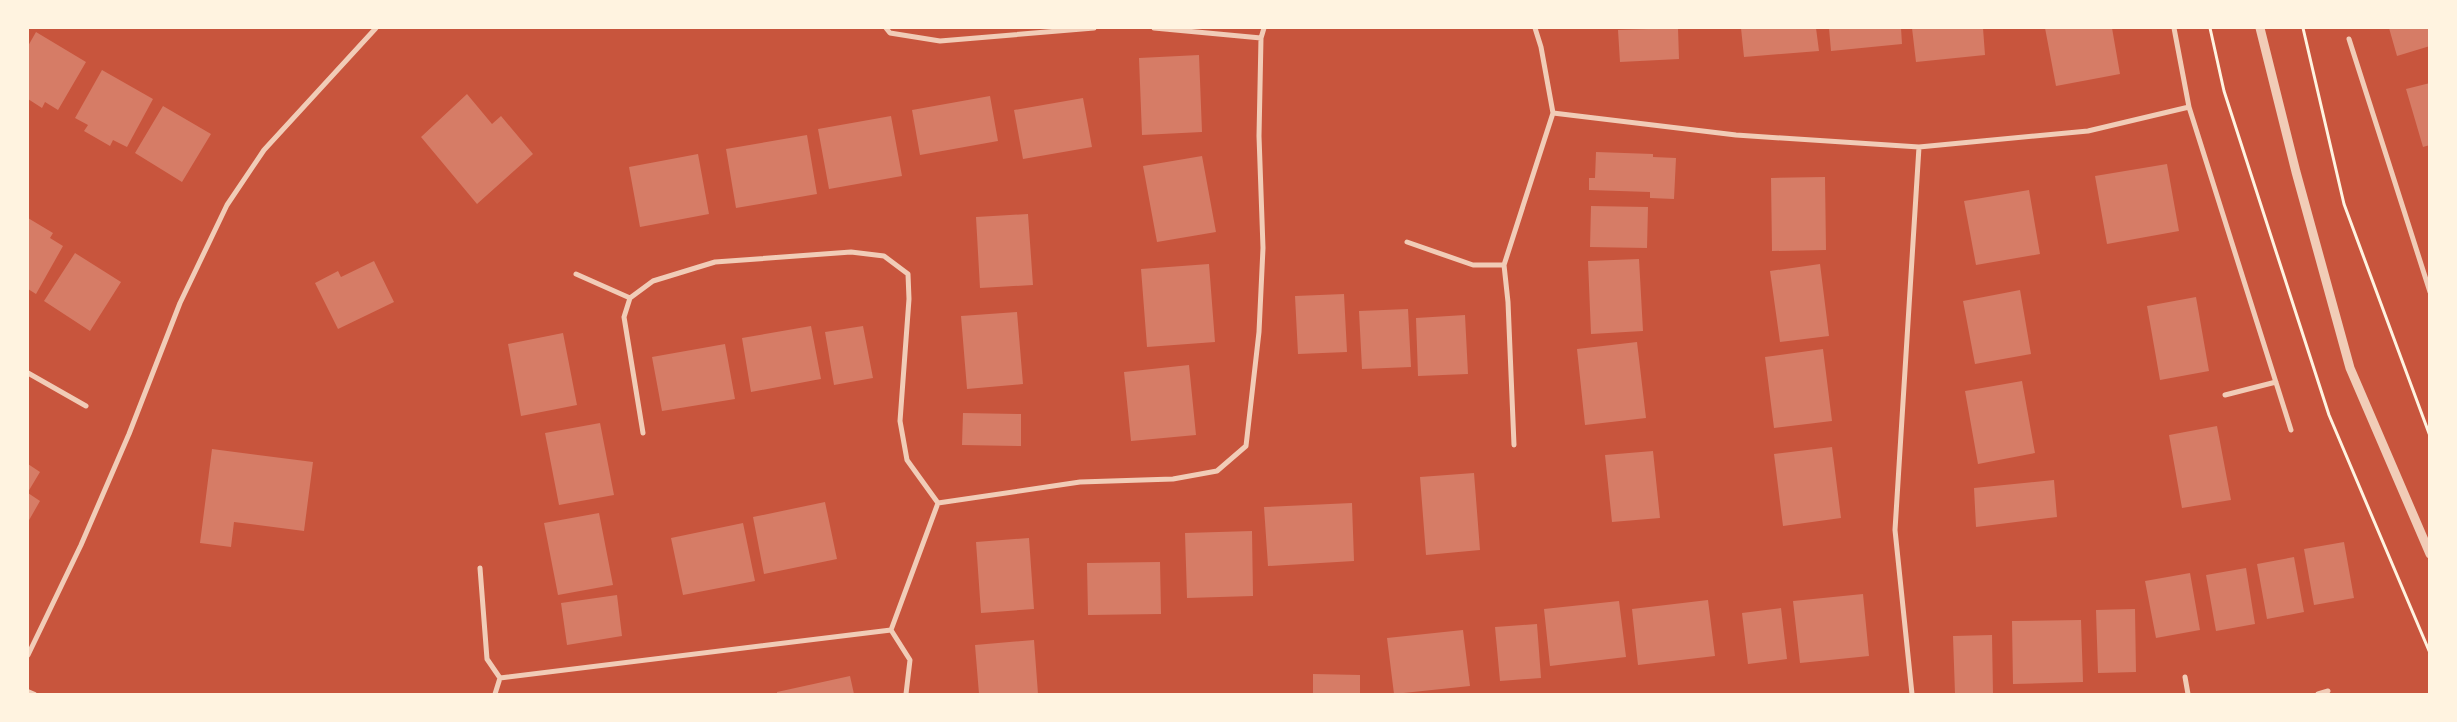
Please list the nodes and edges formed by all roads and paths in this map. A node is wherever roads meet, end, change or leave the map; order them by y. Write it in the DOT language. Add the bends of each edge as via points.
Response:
graph roads {
  1 [pos="376,28"];
  2 [pos="886,28"];
  3 [pos="1094,28"];
  4 [pos="1154,28"];
  5 [pos="1264,28"];
  6 [pos="1535,28"];
  7 [pos="2174,28"];
  8 [pos="2210,28"];
  9 [pos="2260,28"];
  10 [pos="2303,28"];
  11 [pos="1261,38"];
  12 [pos="2349,39"];
  13 [pos="2189,107"];
  14 [pos="1554,114"];
  15 [pos="1919,147"];
  16 [pos="1407,242"];
  17 [pos="1504,265"];
  18 [pos="576,274"];
  19 [pos="2430,292"];
  20 [pos="630,298"];
  21 [pos="28,372"];
  22 [pos="2276,382"];
  23 [pos="2225,395"];
  24 [pos="86,406"];
  25 [pos="2291,430"];
  26 [pos="643,433"];
  27 [pos="2430,436"];
  28 [pos="1514,444"];
  29 [pos="938,503"];
  30 [pos="2430,554"];
  31 [pos="480,568"];
  32 [pos="891,630"];
  33 [pos="2430,653"];
  34 [pos="28,655"];
  35 [pos="2185,677"];
  36 [pos="500,678"];
  37 [pos="28,691"];
  38 [pos="2328,691"];
  39 [pos="34,694"];
  40 [pos="495,694"];
  41 [pos="906,694"];
  42 [pos="1912,694"];
  43 [pos="2188,694"];
  44 [pos="2318,694"];
  1 -- 34 [label="street" via="264,150 226,205 180,303 130,434"];
  2 -- 3 [label="street" via="890,33 940,41"];
  4 -- 11 [label="street"];
  5 -- 11 [label="street"];
  6 -- 14 [label="street"];
  7 -- 13 [label="street"];
  8 -- 33 [label="path" via="2224,91 2329,415"];
  9 -- 30 [label="street" via="2350,368"];
  10 -- 27 [label="path" via="2344,204"];
  11 -- 29 [label="street" via="1259,136 1264,248 1260,332 1246,446 1217,471 1173,479 1080,482"];
  12 -- 19 [label="street"];
  13 -- 15 [label="street" via="2088,131"];
  13 -- 22 [label="street"];
  14 -- 15 [label="street" via="1736,135"];
  14 -- 17 [label="street"];
  15 -- 42 [label="street" via="1895,530"];
  16 -- 17 [label="street" via="1473,265"];
  17 -- 28 [label="street"];
  18 -- 20 [label="street"];
  20 -- 26 [label="street" via="624,317"];
  20 -- 29 [label="street" via="653,281 715,262 851,252 884,256 908,274 900,421 907,460"];
  21 -- 24 [label="street"];
  22 -- 23 [label="street"];
  22 -- 25 [label="street"];
  29 -- 32 [label="street"];
  31 -- 36 [label="street" via="487,660"];
  32 -- 36 [label="street"];
  32 -- 41 [label="street" via="910,660"];
  35 -- 43 [label="street"];
  36 -- 40 [label="street"];
  37 -- 39 [label="lane"];
  38 -- 44 [label="street"];
}
